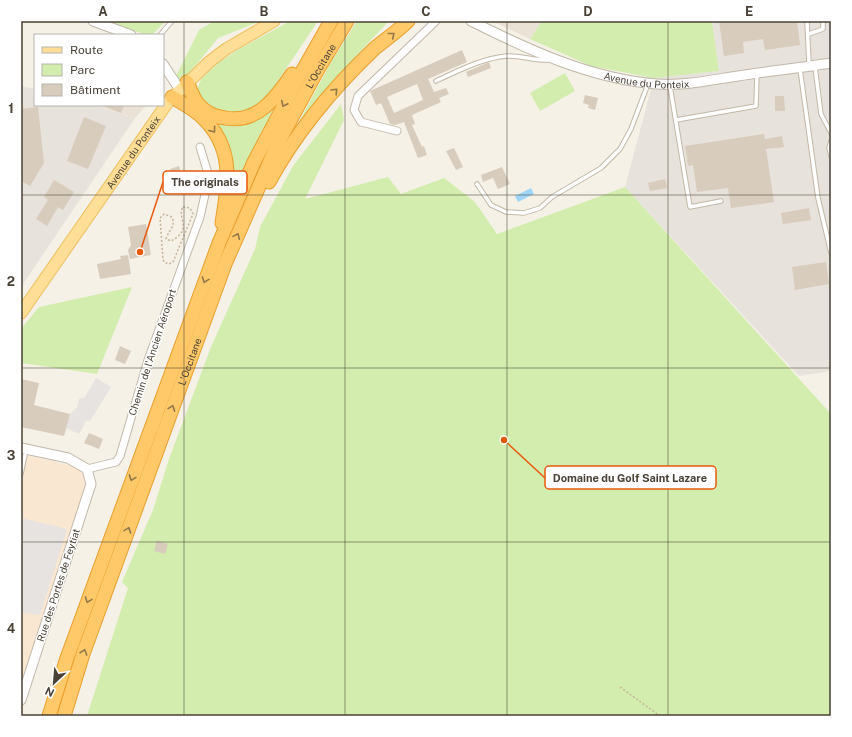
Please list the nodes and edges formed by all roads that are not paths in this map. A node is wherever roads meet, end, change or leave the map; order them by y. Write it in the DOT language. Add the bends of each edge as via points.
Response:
graph roads {
  1 [pos="93,21"];
  2 [pos="172,21"];
  3 [pos="274,21"];
  4 [pos="331,21"];
  5 [pos="347,21"];
  6 [pos="408,21"];
  7 [pos="436,21"];
  8 [pos="471,21"];
  9 [pos="807,21"];
  10 [pos="823,21"];
  11 [pos="128,34"];
  12 [pos="161,34"];
  13 [pos="809,34"];
  14 [pos="316,46"];
  15 [pos="555,59"];
  16 [pos="831,63"];
  17 [pos="164,66"];
  18 [pos="808,67"];
  19 [pos="757,73"];
  20 [pos="436,80"];
  21 [pos="648,83"];
  22 [pos="670,85"];
  23 [pos="180,90"];
  24 [pos="676,120"];
  25 [pos="397,131"];
  26 [pos="831,133"];
  27 [pos="831,141"];
  28 [pos="200,147"];
  29 [pos="831,156"];
  30 [pos="478,184"];
  31 [pos="720,201"];
  32 [pos="246,216"];
  33 [pos="219,244"];
  34 [pos="831,253"];
  35 [pos="21,313"];
  36 [pos="24,449"];
  37 [pos="88,469"];
  38 [pos="21,474"];
  39 [pos="21,700"];
  40 [pos="49,716"];
  41 [pos="64,716"];
  1 -- 11 [label="street"];
  2 -- 12 [label="lane"];
  3 -- 23 [label="main road, Avenue du Ponteix" via="226,49"];
  4 -- 14 [label="highway, L'Occitane"];
  5 -- 32 [label="highway, L'Occitane" via="297,106"];
  32 -- 6 [label="highway, one-way" via="256,207 278,166 330,95 376,48"];
  7 -- 25 [label="street" via="358,96 354,110 361,122"];
  8 -- 15 [label="street, Avenue du Ponteix"];
  9 -- 13 [label="lane"];
  10 -- 13 [label="lane" via="823,29"];
  13 -- 18 [label="lane"];
  14 -- 23 [label="highway" via="304,56 269,104 247,118 222,118 204,110 193,96"];
  14 -- 33 [label="highway, L'Occitane, one-way" via="254,162"];
  15 -- 20 [label="lane" via="508,56 473,64"];
  15 -- 21 [label="street, Avenue du Ponteix" via="621,80"];
  16 -- 18 [label="street, Avenue du Ponteix"];
  17 -- 23 [label="street"];
  18 -- 19 [label="street, Avenue du Ponteix"];
  18 -- 26 [label="lane" via="821,114"];
  18 -- 34 [label="lane" via="818,198"];
  19 -- 22 [label="street, Avenue du Ponteix"];
  19 -- 24 [label="lane" via="756,106"];
  21 -- 22 [label="street, Avenue du Ponteix"];
  21 -- 30 [label="lane" via="631,129 620,149 601,168 552,196 540,208 524,213 506,212 491,205"];
  22 -- 24 [label="lane"];
  23 -- 33 [label="highway, one-way" via="218,138 224,151 228,185"];
  23 -- 35 [label="main road, Avenue du Ponteix" via="119,169"];
  24 -- 31 [label="lane" via="690,206"];
  27 -- 29 [label="lane" via="828,148"];
  28 -- 37 [label="street, Chemin de l'Ancien Aéroport" via="208,170 208,181 200,217 148,360 120,456 116,462"];
  41 -- 32 [label="highway, L'Occitane, one-way" via="83,654 182,380 225,264"];
  33 -- 40 [label="highway, L'Occitane, one-way" via="70,651"];
  36 -- 37 [label="street" via="68,458"];
  36 -- 38 [label="lane"];
  37 -- 39 [label="street, Rue des Portes de Feytiat" via="90,484"];
}
